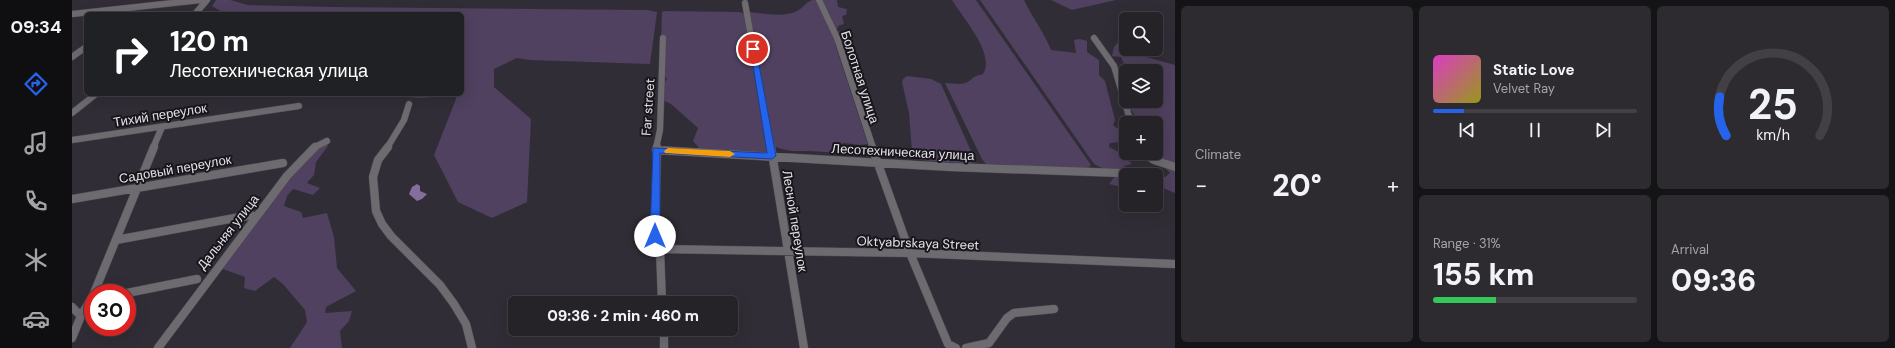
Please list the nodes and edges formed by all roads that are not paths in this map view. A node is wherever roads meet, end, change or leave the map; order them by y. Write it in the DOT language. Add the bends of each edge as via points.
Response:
graph roads {
  1 [pos="201,0"];
  2 [pos="207,0"];
  3 [pos="820,0"];
  4 [pos="745,3"];
  5 [pos="133,8"];
  6 [pos="92,12"];
  7 [pos="130,12"];
  8 [pos="197,12"];
  9 [pos="84,13"];
  10 [pos="72,14"];
  11 [pos="663,38"];
  12 [pos="1094,38"];
  13 [pos="84,48"];
  14 [pos="72,57"];
  15 [pos="93,96"];
  16 [pos="408,104"];
  17 [pos="299,106"];
  18 [pos="72,112"];
  19 [pos="1128,116"];
  20 [pos="162,127"];
  21 [pos="72,140"];
  22 [pos="327,141"];
  23 [pos="656,150"];
  24 [pos="772,156"];
  25 [pos="1154,160"];
  26 [pos="878,162"];
  27 [pos="283,163"];
  28 [pos="1175,167"];
  29 [pos="1119,173"];
  30 [pos="136,188"];
  31 [pos="72,199"];
  32 [pos="251,215"];
  33 [pos="116,240"];
  34 [pos="660,249"];
  35 [pos="788,252"];
  36 [pos="910,253"];
  37 [pos="1175,264"];
  38 [pos="197,279"];
  39 [pos="98,284"];
  40 [pos="136,291"];
  41 [pos="662,296"];
  42 [pos="72,307"];
  43 [pos="1054,309"];
  44 [pos="84,311"];
  45 [pos="81,316"];
  46 [pos="664,336"];
  47 [pos="72,338"];
  48 [pos="158,348"];
  49 [pos="472,348"];
  50 [pos="664,348"];
  51 [pos="804,348"];
  52 [pos="956,348"];
  53 [pos="966,348"];
  1 -- 5 [label="street"];
  2 -- 8 [label="street"];
  3 -- 26 [label="street, Болотная улица" via="837,38"];
  4 -- 24 [label="street, Лесной переулок"];
  5 -- 6 [label="street"];
  5 -- 7 [label="street"];
  9 -- 10 [label="street"];
  11 -- 23 [label="street, Far street" via="660,130"];
  12 -- 19 [label="street" via="1114,66"];
  13 -- 14 [label="street"];
  15 -- 18 [label="street"];
  16 -- 49 [label="street" via="404,120 378,160 373,177 376,211 391,236 440,285 454,304 466,324"];
  17 -- 20 [label="street, Тихий переулок"];
  20 -- 21 [label="street, Тихий переулок"];
  20 -- 30 [label="street"];
  22 -- 48 [label="street, Дальняя улица" via="318,145 294,168"];
  23 -- 24 [label="street, Лесотехническая улица"];
  23 -- 34 [label="street, Far street" via="655,236"];
  24 -- 26 [label="street, Лесотехническая улица"];
  24 -- 35 [label="street, Лесной переулок"];
  25 -- 28 [label="street"];
  26 -- 29 [label="street, Лесотехническая улица"];
  26 -- 36 [label="street, Болотная улица"];
  27 -- 30 [label="street, Садовый переулок"];
  30 -- 31 [label="street, Садовый переулок"];
  30 -- 33 [label="street"];
  32 -- 33 [label="street"];
  33 -- 39 [label="street"];
  34 -- 35 [label="street, Oktyabrskaya Street"];
  34 -- 41 [label="street, Far street"];
  35 -- 36 [label="street, Oktyabrskaya Street"];
  35 -- 51 [label="street, Лесной переулок"];
  36 -- 37 [label="street, Oktyabrskaya Street"];
  36 -- 52 [label="street, Болотная улица" via="948,344"];
  38 -- 40 [label="street"];
  42 -- 45 [label="street"];
  43 -- 53 [label="street" via="1014,313 1007,318 989,343"];
  44 -- 45 [label="street"];
  45 -- 47 [label="street"];
  46 -- 50 [label="street"];
}
